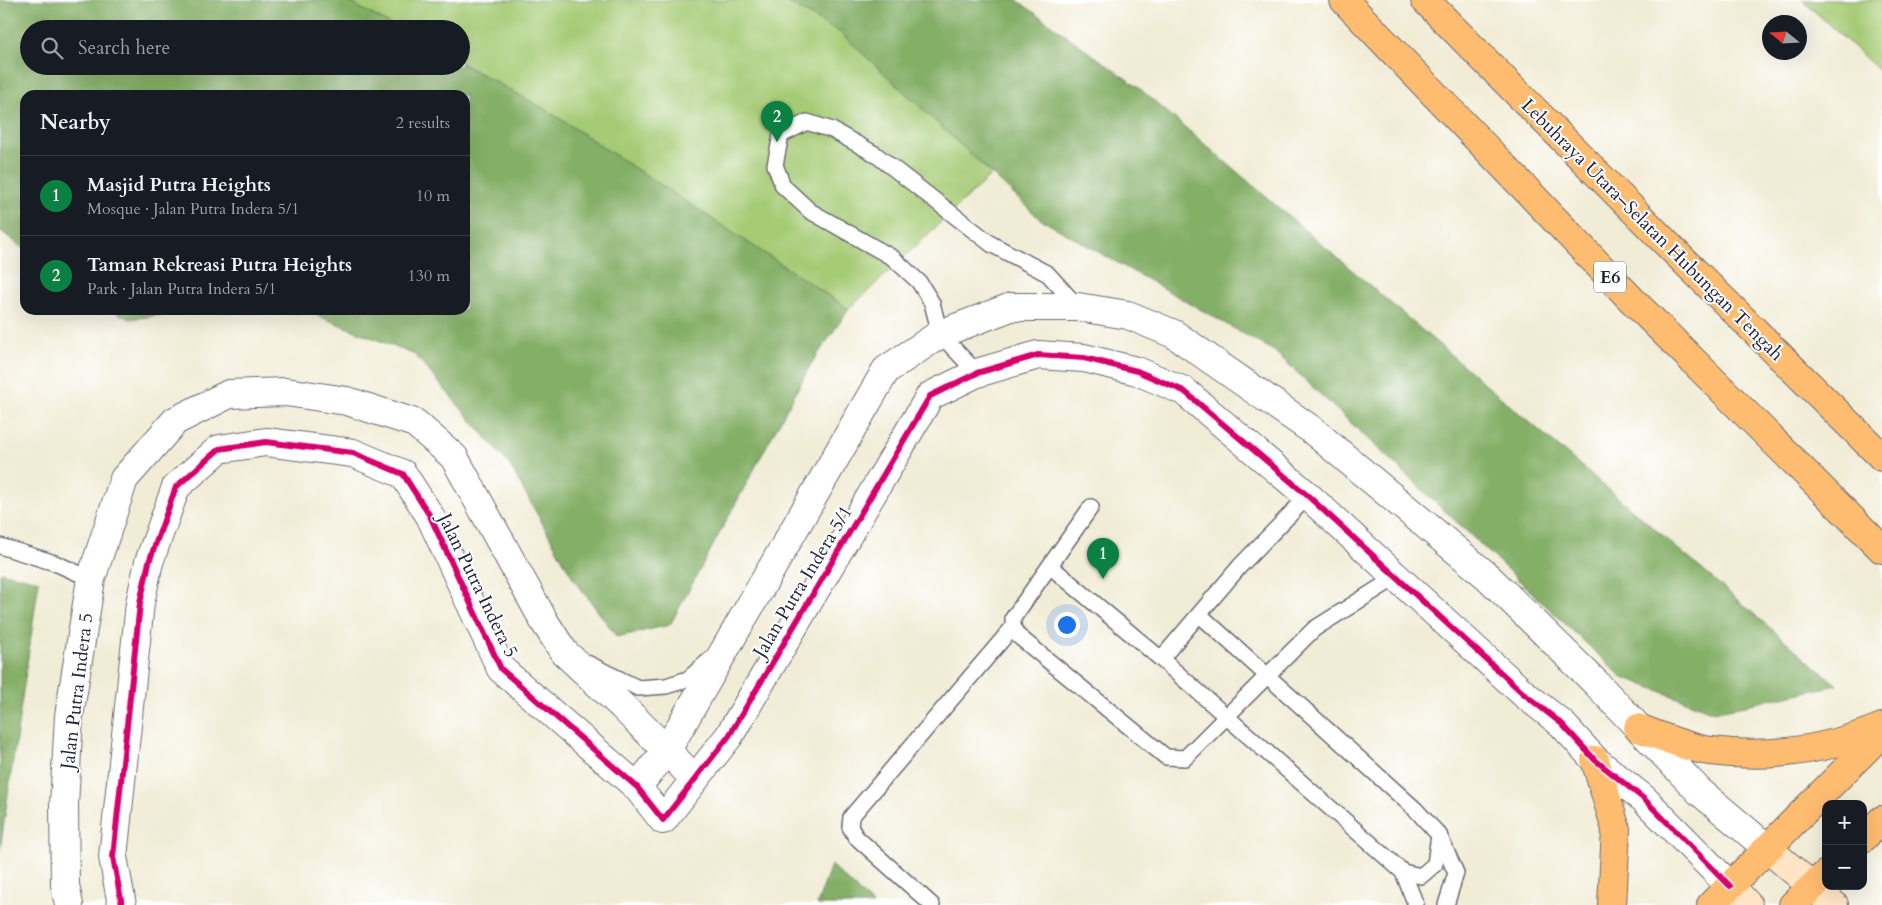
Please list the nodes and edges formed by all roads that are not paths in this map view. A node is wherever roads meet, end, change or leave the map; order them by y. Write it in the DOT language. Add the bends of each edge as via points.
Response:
graph roads {
  1 [pos="1344,0"];
  2 [pos="1425,0"];
  3 [pos="1078,307"];
  4 [pos="940,334"];
  5 [pos="977,373"];
  6 [pos="1882,457"];
  7 [pos="1308,496"];
  8 [pos="1091,507"];
  9 [pos="0,546"];
  10 [pos="1882,549"];
  11 [pos="1050,566"];
  12 [pos="1398,576"];
  13 [pos="91,579"];
  14 [pos="1200,615"];
  15 [pos="1013,627"];
  16 [pos="732,641"];
  17 [pos="564,652"];
  18 [pos="1161,659"];
  19 [pos="1266,675"];
  20 [pos="1226,716"];
  21 [pos="1882,727"];
  22 [pos="1638,728"];
  23 [pos="1882,733"];
  24 [pos="668,750"];
  25 [pos="1594,760"];
  26 [pos="695,779"];
  27 [pos="637,787"];
  28 [pos="663,820"];
  29 [pos="1882,820"];
  30 [pos="1867,834"];
  31 [pos="1439,835"];
  32 [pos="1767,848"];
  33 [pos="1403,872"];
  34 [pos="1810,889"];
  35 [pos="1730,899"];
  36 [pos="69,905"];
  37 [pos="122,905"];
  38 [pos="932,905"];
  39 [pos="1416,905"];
  40 [pos="1446,905"];
  41 [pos="1612,905"];
  42 [pos="1834,905"];
  1 -- 10 [label="main road, E6" via="1632,300"];
  2 -- 6 [label="main road, Lebuhraya Utara–Selatan Hubungan Tengah"];
  3 -- 4 [label="street, Jalan Putra Indera 5/1" via="1011,307"];
  3 -- 4 [label="lane" via="1048,274 991,244 875,154 832,130 807,122 782,135 775,165 783,186 810,211 893,258 919,282 932,303"];
  3 -- 22 [label="street, Jalan Putra Indera 5/1" via="1128,315 1174,334 1312,430 1487,576"];
  4 -- 5 [label="lane"];
  4 -- 16 [label="street, Jalan Putra Indera 5/1" via="886,370"];
  5 -- 7 [label="street, Jalan Putra Indera 5/1" via="1038,355 1084,358 1137,371 1184,391"];
  5 -- 26 [label="street, Jalan Putra Indera 5/1" via="930,396 729,736"];
  7 -- 12 [label="street, Jalan Putra Indera 5/1"];
  7 -- 14 [label="lane" via="1240,566"];
  8 -- 11 [label="lane"];
  9 -- 13 [label="lane" via="55,563"];
  11 -- 15 [label="lane" via="1014,618"];
  11 -- 18 [label="lane"];
  12 -- 19 [label="lane" via="1314,629"];
  12 -- 25 [label="street, Jalan Putra Indera 5/1" via="1524,694 1562,724"];
  13 -- 17 [label="street, Jalan Putra Indera 5" via="124,479 175,421 229,394 286,392 347,401 415,423 454,457"];
  13 -- 36 [label="street, Jalan Putra Indera 5" via="70,716 64,805 65,885"];
  14 -- 18 [label="lane"];
  14 -- 19 [label="lane"];
  15 -- 20 [label="lane" via="1017,635 1166,757 1185,758"];
  15 -- 38 [label="lane" via="851,817 850,827 856,837"];
  16 -- 17 [label="lane" via="688,679 666,686 638,688"];
  16 -- 24 [label="street, Jalan Putra Indera 5/1"];
  17 -- 24 [label="street, Jalan Putra Indera 5"];
  18 -- 20 [label="lane"];
  19 -- 20 [label="lane"];
  19 -- 31 [label="lane" via="1416,810"];
  20 -- 33 [label="lane"];
  21 -- 22 [label="main road" via="1806,751 1754,754 1709,751"];
  22 -- 32 [label="street, Jalan Putra Indera 5/1" via="1699,791"];
  23 -- 32 [label="main road"];
  24 -- 26 [label="street, Jalan Putra Indera 5"];
  24 -- 27 [label="street, Jalan Putra Indera 5/1"];
  25 -- 35 [label="street, Jalan Putra Indera 5/1" via="1644,799"];
  25 -- 41 [label="main road" via="1616,829"];
  26 -- 28 [label="street, Jalan Putra Indera 5/1"];
  27 -- 28 [label="street, Jalan Putra Indera 5"];
  27 -- 37 [label="street, Jalan Putra Indera 5" via="502,669 430,516 403,474 353,453 266,442 219,449 176,487 149,562 140,603 113,857"];
  29 -- 30 [label="main road"];
  31 -- 33 [label="lane" via="1435,864 1421,876"];
  31 -- 40 [label="lane" via="1456,874"];
  32 -- 34 [label="main road"];
  32 -- 35 [label="main road"];
  33 -- 39 [label="lane"];
  34 -- 42 [label="main road"];
}
